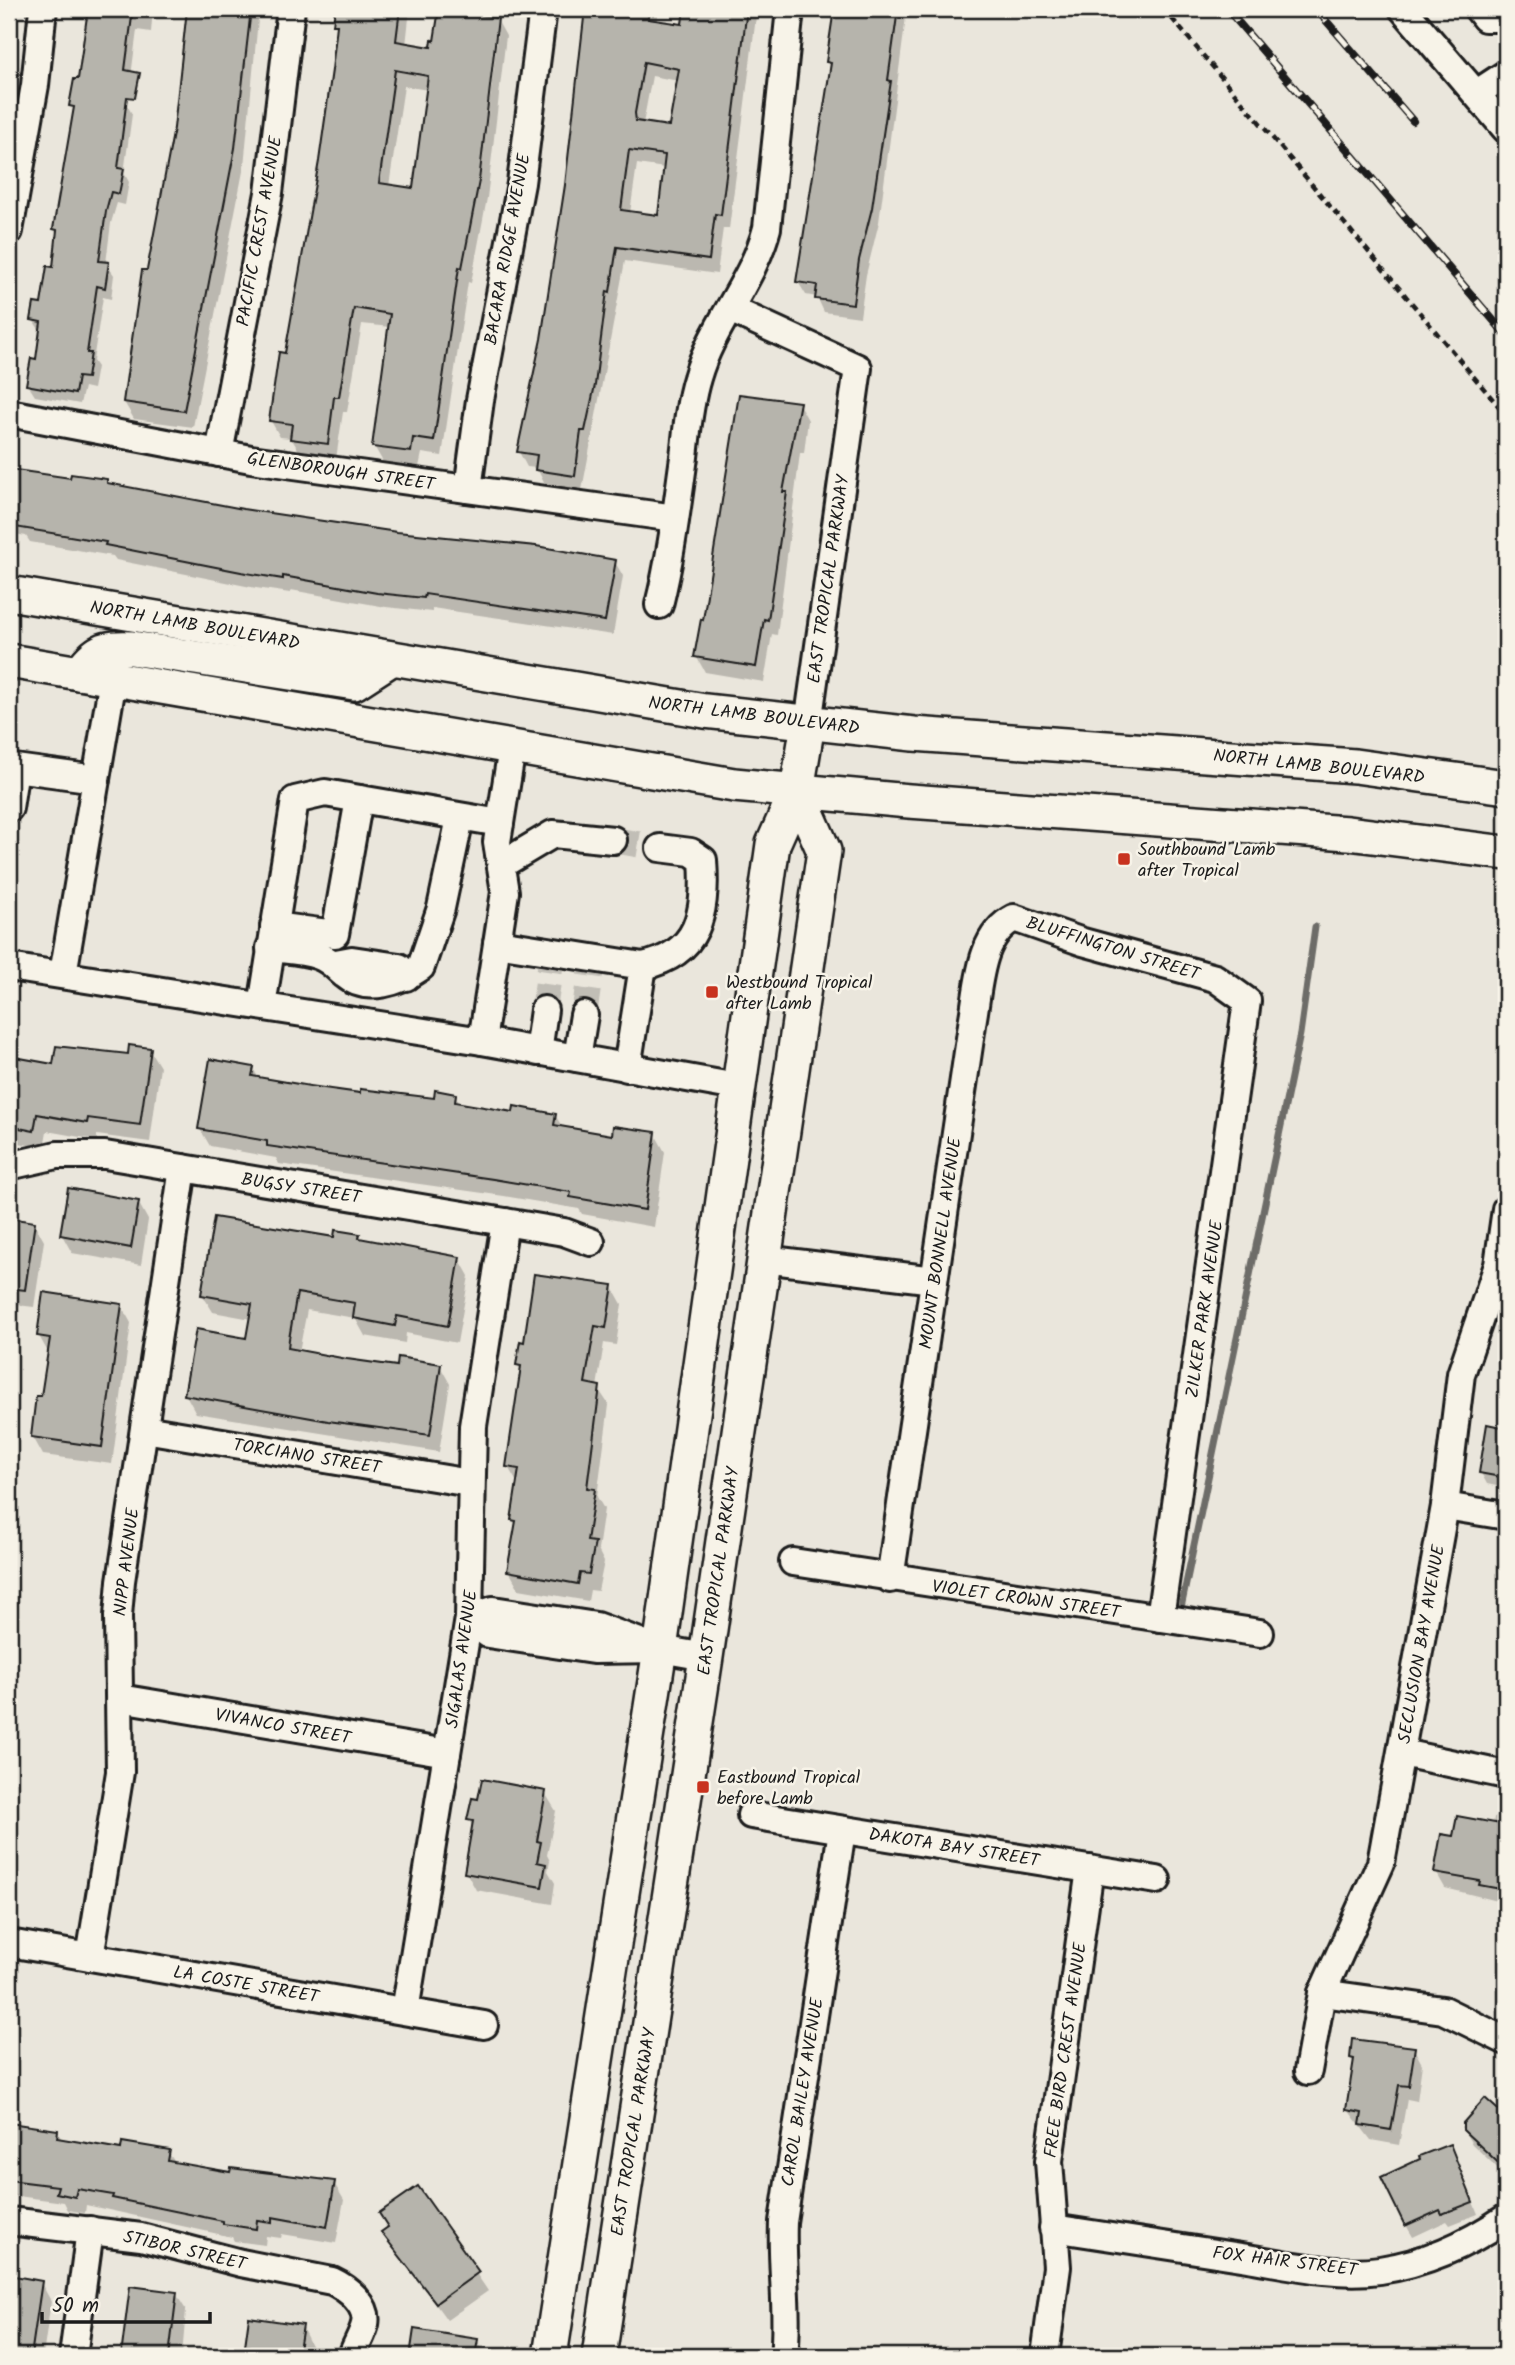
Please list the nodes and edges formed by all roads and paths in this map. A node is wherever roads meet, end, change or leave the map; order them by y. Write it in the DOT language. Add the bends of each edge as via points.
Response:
graph roads {
  1 [pos="43,9"];
  2 [pos="291,9"];
  3 [pos="543,9"];
  4 [pos="790,9"];
  5 [pos="1164,9"];
  6 [pos="1403,9"];
  7 [pos="1478,9"];
  8 [pos="1506,18"];
  9 [pos="1506,74"];
  10 [pos="1477,93"];
  11 [pos="1506,129"];
  12 [pos="9,231"];
  13 [pos="730,309"];
  14 [pos="9,413"];
  15 [pos="1506,415"];
  16 [pos="219,453"];
  17 [pos="468,489"];
  18 [pos="675,518"];
  19 [pos="9,593"];
  20 [pos="659,605"];
  21 [pos="391,659"];
  22 [pos="9,661"];
  23 [pos="79,673"];
  24 [pos="113,679"];
  25 [pos="808,724"];
  26 [pos="512,748"];
  27 [pos="11,764"];
  28 [pos="96,779"];
  29 [pos="1506,787"];
  30 [pos="797,790"];
  31 [pos="359,799"];
  32 [pos="9,808"];
  33 [pos="460,818"];
  34 [pos="500,823"];
  35 [pos="613,840"];
  36 [pos="660,848"];
  37 [pos="1506,853"];
  38 [pos="501,866"];
  39 [pos="1014,918"];
  40 [pos="272,937"];
  41 [pos="497,943"];
  42 [pos="643,966"];
  43 [pos="9,967"];
  44 [pos="63,974"];
  45 [pos="1247,1001"];
  46 [pos="262,1006"];
  47 [pos="544,1010"];
  48 [pos="584,1015"];
  49 [pos="482,1041"];
  50 [pos="538,1052"];
  51 [pos="577,1058"];
  52 [pos="627,1068"];
  53 [pos="737,1087"];
  54 [pos="9,1166"];
  55 [pos="183,1168"];
  56 [pos="1506,1209"];
  57 [pos="505,1222"];
  58 [pos="591,1242"];
  59 [pos="764,1259"];
  60 [pos="1502,1266"];
  61 [pos="934,1280"];
  62 [pos="144,1429"];
  63 [pos="470,1483"];
  64 [pos="1445,1506"];
  65 [pos="1506,1516"];
  66 [pos="793,1562"];
  67 [pos="890,1579"];
  68 [pos="469,1618"];
  69 [pos="1160,1618"];
  70 [pos="1259,1633"];
  71 [pos="660,1649"];
  72 [pos="706,1657"];
  73 [pos="120,1698"];
  74 [pos="447,1753"];
  75 [pos="1402,1753"];
  76 [pos="1506,1775"];
  77 [pos="751,1815"];
  78 [pos="842,1830"];
  79 [pos="1090,1869"];
  80 [pos="1157,1880"];
  81 [pos="9,1943"];
  82 [pos="90,1957"];
  83 [pos="1322,1993"];
  84 [pos="405,2011"];
  85 [pos="484,2025"];
  86 [pos="1506,2041"];
  87 [pos="1308,2071"];
  88 [pos="1506,2218"];
  89 [pos="9,2221"];
  90 [pos="1053,2228"];
  91 [pos="90,2230"];
  92 [pos="73,2356"];
  93 [pos="352,2356"];
  94 [pos="550,2356"];
  95 [pos="599,2356"];
  96 [pos="784,2356"];
  97 [pos="1045,2356"];
  1 -- 12 [label="street" via="35,85"];
  2 -- 16 [label="street, PACIFIC CREST AVENUE" via="269,193"];
  3 -- 17 [label="street, BACARA RIDGE AVENUE" via="521,183"];
  4 -- 13 [label="street" via="767,228 761,253"];
  5 -- 15 [label="path"];
  6 -- 10 [label="street"];
  7 -- 8 [label="street" via="1485,18"];
  9 -- 10 [label="street"];
  10 -- 11 [label="street"];
  13 -- 18 [label="street" via="697,377"];
  13 -- 25 [label="street, EAST TROPICAL PARKWAY" via="858,368"];
  14 -- 16 [label="street, GLENBOROUGH STREET"];
  16 -- 17 [label="street, GLENBOROUGH STREET"];
  17 -- 18 [label="street, GLENBOROUGH STREET"];
  18 -- 20 [label="street"];
  19 -- 21 [label="main road, NORTH LAMB BOULEVARD"];
  21 -- 23 [label="main road" via="354,683 110,647 95,652"];
  21 -- 25 [label="main road, NORTH LAMB BOULEVARD"];
  22 -- 23 [label="main road"];
  23 -- 24 [label="main road"];
  24 -- 26 [label="main road"];
  24 -- 28 [label="street"];
  25 -- 29 [label="main road, NORTH LAMB BOULEVARD" via="1355,766"];
  25 -- 30 [label="main road, EAST TROPICAL PARKWAY"];
  26 -- 30 [label="main road" via="734,785"];
  26 -- 34 [label="street"];
  27 -- 28 [label="street"];
  27 -- 32 [label="street"];
  28 -- 44 [label="street"];
  30 -- 37 [label="main road" via="1348,833"];
  30 -- 53 [label="main road, EAST TROPICAL PARKWAY" via="773,844"];
  30 -- 59 [label="main road, EAST TROPICAL PARKWAY" via="824,850"];
  31 -- 33 [label="street"];
  31 -- 40 [label="street" via="335,934"];
  31 -- 40 [label="street" via="325,793 296,800"];
  33 -- 34 [label="street"];
  33 -- 40 [label="street" via="430,947 421,967 406,977 393,983 363,983 345,976 336,963"];
  34 -- 38 [label="street"];
  35 -- 38 [label="street" via="553,834"];
  36 -- 42 [label="street" via="691,852 703,860 704,877 690,943 667,961"];
  38 -- 41 [label="street" via="505,892"];
  39 -- 45 [label="street, BLUFFINGTON STREET" via="1214,978"];
  39 -- 61 [label="street, MOUNT BONNELL AVENUE" via="992,937 983,965"];
  40 -- 46 [label="street"];
  41 -- 42 [label="street" via="552,960"];
  41 -- 49 [label="street"];
  42 -- 52 [label="street"];
  43 -- 44 [label="street"];
  44 -- 46 [label="street"];
  45 -- 69 [label="street, ZILKER PARK AVENUE"];
  46 -- 49 [label="street"];
  47 -- 50 [label="street"];
  48 -- 51 [label="street"];
  49 -- 50 [label="street"];
  50 -- 51 [label="street"];
  51 -- 52 [label="street"];
  52 -- 53 [label="street"];
  53 -- 71 [label="main road, EAST TROPICAL PARKWAY"];
  54 -- 55 [label="street, BUGSY STREET" via="78,1154"];
  55 -- 57 [label="street, BUGSY STREET"];
  55 -- 62 [label="street, NIPP AVENUE"];
  56 -- 60 [label="street, SECLUSION BAY AVENUE"];
  57 -- 58 [label="street, BUGSY STREET" via="565,1232"];
  57 -- 63 [label="street, SIGALAS AVENUE" via="474,1417"];
  59 -- 61 [label="street"];
  59 -- 72 [label="main road, EAST TROPICAL PARKWAY"];
  60 -- 64 [label="street, SECLUSION BAY AVENUE" via="1461,1374"];
  61 -- 67 [label="street, MOUNT BONNELL AVENUE"];
  62 -- 63 [label="street, TORCIANO STREET"];
  62 -- 73 [label="street, NIPP AVENUE" via="118,1616"];
  63 -- 68 [label="street, SIGALAS AVENUE"];
  64 -- 65 [label="street"];
  64 -- 75 [label="street, SECLUSION BAY AVENUE"];
  66 -- 67 [label="street, VIOLET CROWN STREET"];
  67 -- 69 [label="street, VIOLET CROWN STREET"];
  68 -- 71 [label="street" via="493,1610 596,1626"];
  68 -- 74 [label="street, SIGALAS AVENUE"];
  69 -- 70 [label="street, VIOLET CROWN STREET"];
  71 -- 72 [label="street"];
  71 -- 94 [label="main road, EAST TROPICAL PARKWAY"];
  72 -- 95 [label="main road, EAST TROPICAL PARKWAY"];
  73 -- 74 [label="street, VIVANCO STREET"];
  73 -- 82 [label="street, NIPP AVENUE" via="120,1772"];
  74 -- 84 [label="street, SIGALAS AVENUE"];
  75 -- 76 [label="street"];
  75 -- 83 [label="street, SECLUSION BAY AVENUE" via="1381,1863"];
  77 -- 78 [label="street, DAKOTA BAY STREET"];
  78 -- 79 [label="street, DAKOTA BAY STREET"];
  78 -- 96 [label="street, CAROL BAILEY AVENUE" via="783,2222"];
  79 -- 80 [label="street, DAKOTA BAY STREET"];
  79 -- 90 [label="street, FREE BIRD CREST AVENUE" via="1049,2161"];
  81 -- 82 [label="street, LA COSTE STREET"];
  82 -- 84 [label="street, LA COSTE STREET"];
  83 -- 86 [label="street" via="1443,2010"];
  83 -- 87 [label="street, SECLUSION BAY AVENUE"];
  84 -- 85 [label="street, LA COSTE STREET"];
  88 -- 90 [label="street, FOX HAIR STREET" via="1453,2249 1378,2270 1280,2263"];
  89 -- 91 [label="street, STIBOR STREET"];
  90 -- 97 [label="street, FREE BIRD CREST AVENUE" via="1056,2267"];
  91 -- 92 [label="street"];
  91 -- 93 [label="street, STIBOR STREET" via="141,2237 332,2281 364,2309 365,2324"];
}
